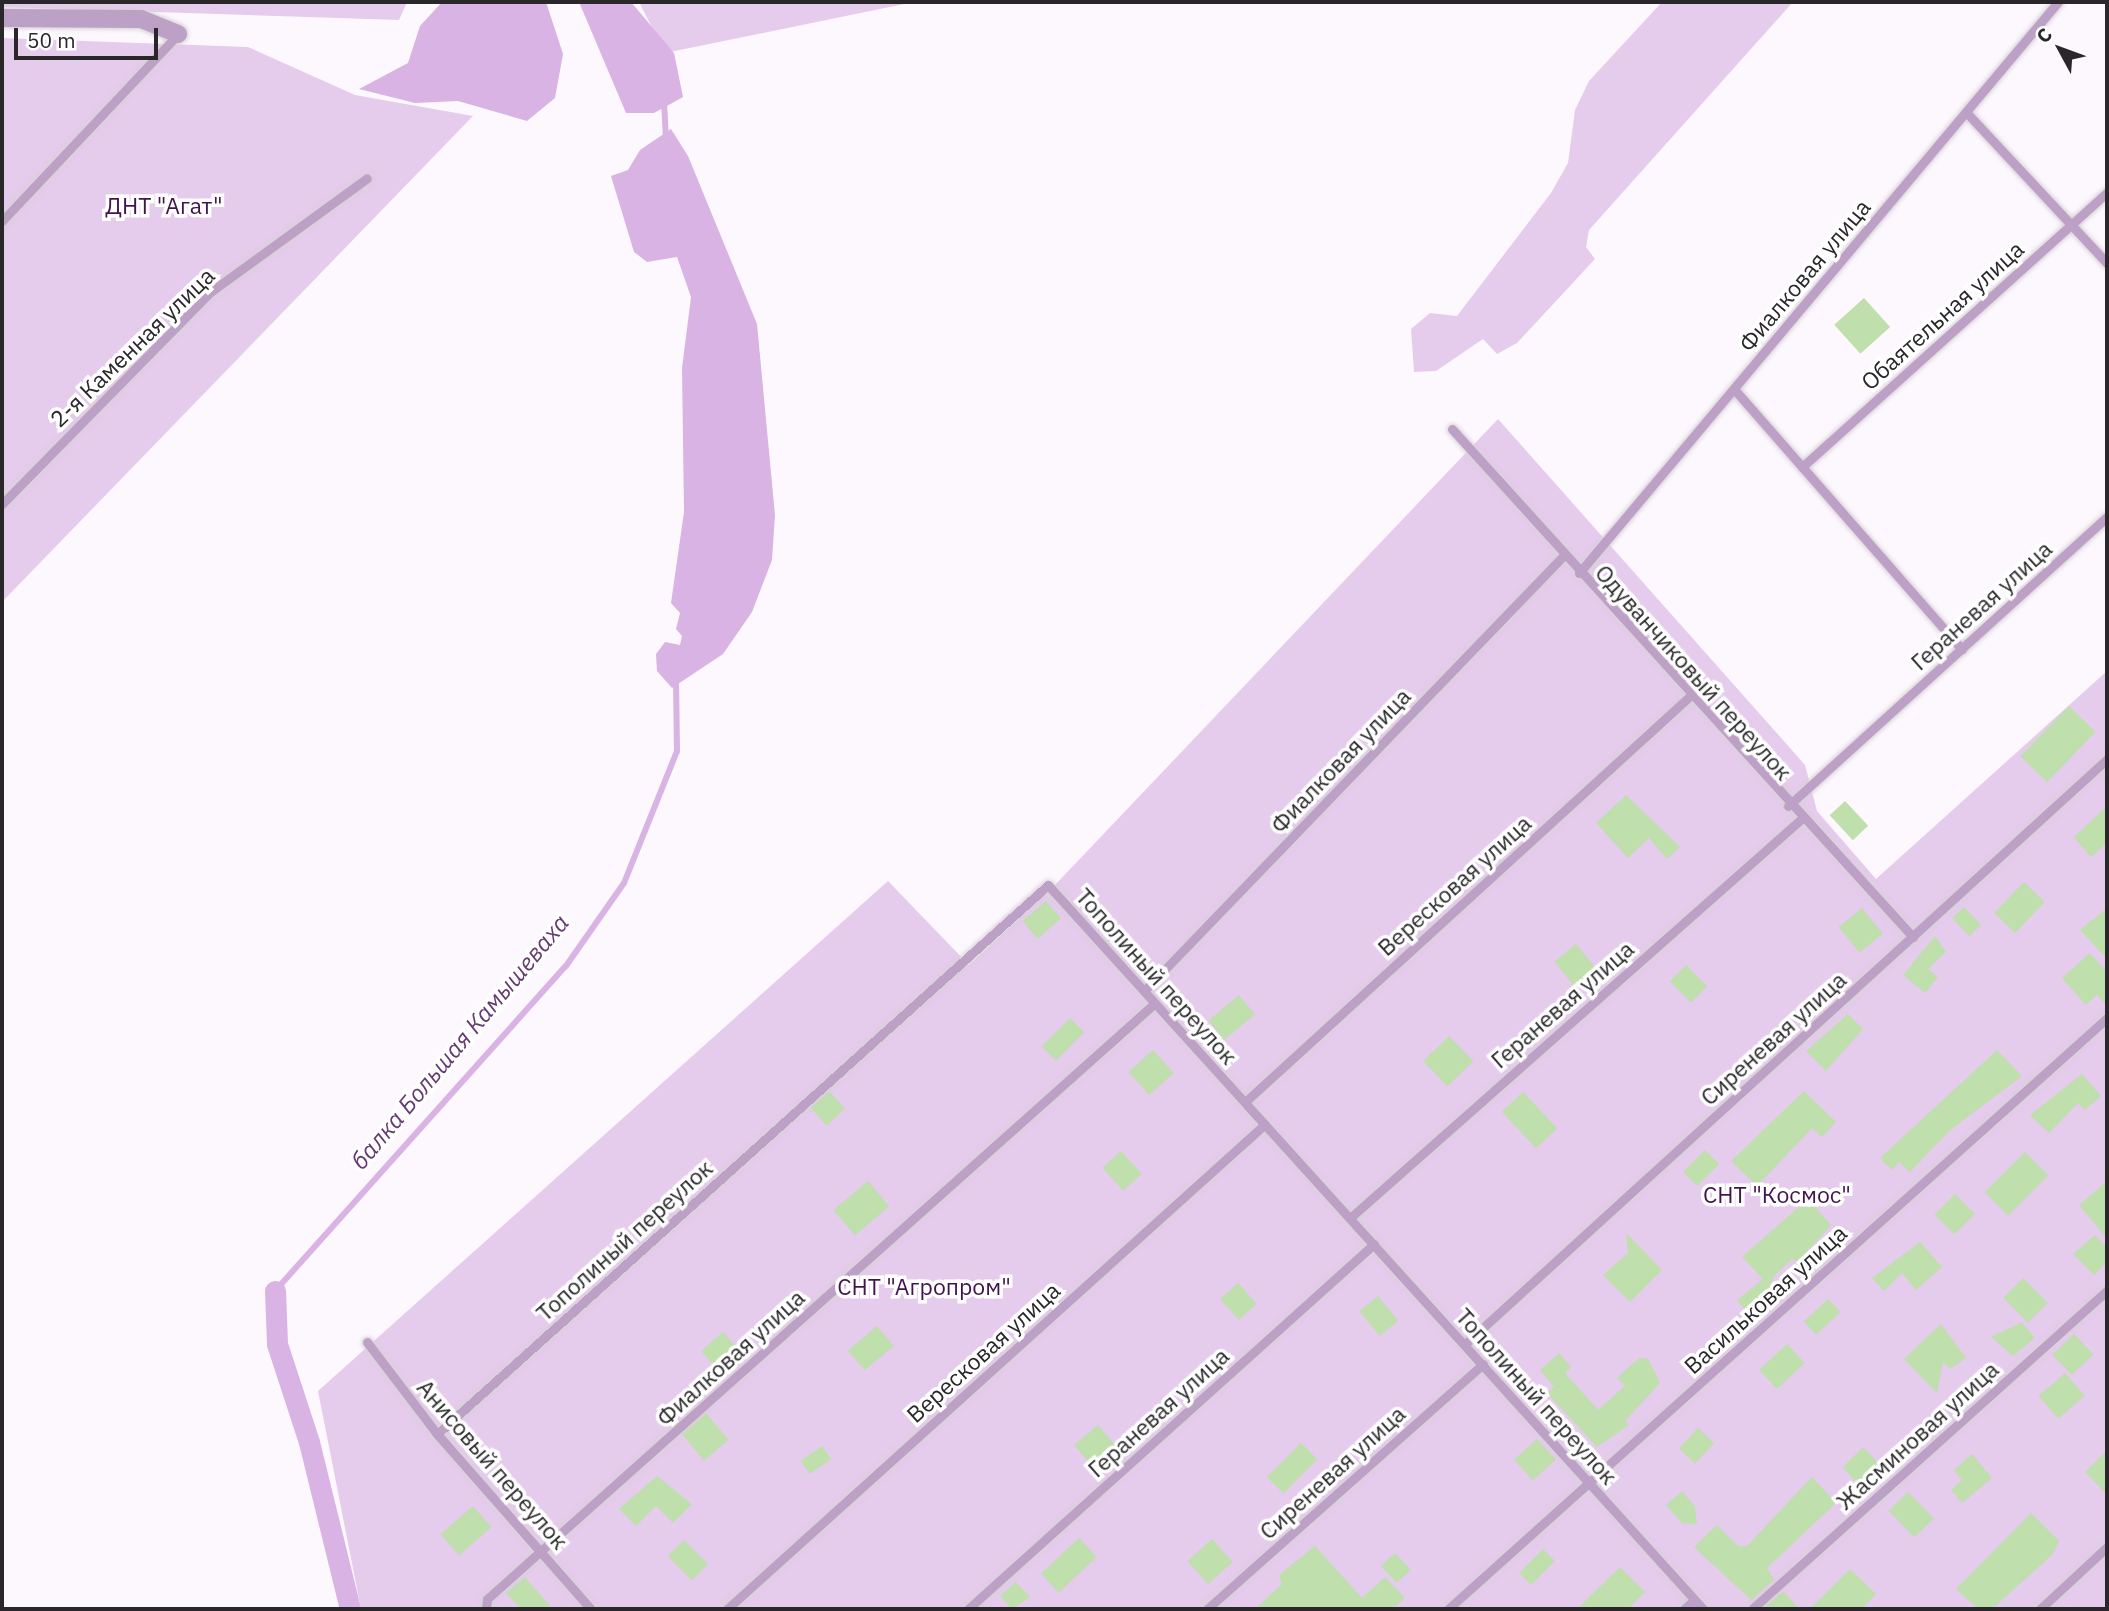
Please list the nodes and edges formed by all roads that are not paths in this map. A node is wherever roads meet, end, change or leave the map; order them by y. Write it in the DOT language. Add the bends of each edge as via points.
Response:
graph roads {
  1 [pos="2058,2"];
  2 [pos="2,18"];
  3 [pos="178,34"];
  4 [pos="1966,112"];
  5 [pos="367,178"];
  6 [pos="2107,192"];
  7 [pos="2,221"];
  8 [pos="2073,223"];
  9 [pos="2107,263"];
  10 [pos="1734,389"];
  11 [pos="1452,429"];
  12 [pos="1802,467"];
  13 [pos="2,504"];
  14 [pos="2107,517"];
  15 [pos="1564,555"];
  16 [pos="1580,573"];
  17 [pos="1962,649"];
  18 [pos="1689,696"];
  19 [pos="2107,760"];
  20 [pos="1788,806"];
  21 [pos="1800,820"];
  22 [pos="1913,937"];
  23 [pos="1144,991"];
  24 [pos="1155,1003"];
  25 [pos="2107,1018"];
  26 [pos="1245,1102"];
  27 [pos="1265,1124"];
  28 [pos="1350,1218"];
  29 [pos="1374,1244"];
  30 [pos="2107,1290"];
  31 [pos="367,1342"];
  32 [pos="1465,1345"];
  33 [pos="1483,1364"];
  34 [pos="437,1434"];
  35 [pos="1590,1483"];
  36 [pos="2107,1547"];
  37 [pos="543,1551"];
  38 [pos="1693,1601"];
  39 [pos="486,1604"];
  40 [pos="592,1609"];
  41 [pos="727,1609"];
  42 [pos="968,1609"];
  43 [pos="1207,1609"];
  44 [pos="1448,1609"];
  45 [pos="1684,1609"];
  46 [pos="1703,1609"];
  47 [pos="1752,1609"];
  48 [pos="2040,1609"];
  1 -- 4 [label="lane, Фиалковая улица"];
  2 -- 3 [label="street" via="141,19"];
  3 -- 7 [label="lane"];
  4 -- 8 [label="lane"];
  4 -- 10 [label="lane, Фиалковая улица"];
  5 -- 13 [label="lane, 2-я Каменная улица" via="209,293"];
  6 -- 8 [label="lane, Обаятельная улица"];
  8 -- 9 [label="lane"];
  8 -- 12 [label="lane, Обаятельная улица"];
  10 -- 12 [label="lane"];
  10 -- 16 [label="lane, Фиалковая улица"];
  11 -- 15 [label="lane, Одуванчиковый переулок"];
  12 -- 17 [label="lane"];
  14 -- 17 [label="lane, Гераневая улица"];
  15 -- 16 [label="lane, Одуванчиковый переулок"];
  15 -- 23 [label="lane, Фиалковая улица"];
  16 -- 18 [label="lane, Одуванчиковый переулок"];
  17 -- 20 [label="lane, Гераневая улица"];
  18 -- 20 [label="lane, Одуванчиковый переулок"];
  18 -- 26 [label="lane, Вересковая улица"];
  19 -- 22 [label="lane, Сиреневая улица"];
  20 -- 21 [label="lane, Одуванчиковый переулок"];
  21 -- 22 [label="lane, Одуванчиковый переулок"];
  21 -- 28 [label="lane, Гераневая улица"];
  22 -- 32 [label="lane, Сиреневая улица"];
  23 -- 24 [label="lane, Тополиный переулок"];
  23 -- 34 [label="lane, Тополиный переулок" via="1048,885"];
  24 -- 26 [label="lane, Тополиный переулок"];
  24 -- 37 [label="lane, Фиалковая улица"];
  25 -- 35 [label="lane, Васильковая улица"];
  26 -- 27 [label="lane, Тополиный переулок"];
  27 -- 28 [label="lane, Тополиный переулок"];
  27 -- 41 [label="lane, Вересковая улица"];
  28 -- 29 [label="lane, Тополиный переулок"];
  29 -- 32 [label="lane, Тополиный переулок"];
  29 -- 42 [label="lane, Гераневая улица"];
  30 -- 47 [label="lane, Жасминовая улица"];
  31 -- 34 [label="lane, Анисовый переулок"];
  32 -- 33 [label="lane, Тополиный переулок"];
  33 -- 35 [label="lane, Тополиный переулок"];
  33 -- 43 [label="lane, Сиреневая улица"];
  34 -- 37 [label="lane, Анисовый переулок"];
  35 -- 38 [label="lane, Тополиный переулок"];
  35 -- 44 [label="lane, Васильковая улица"];
  36 -- 48 [label="lane"];
  37 -- 39 [label="lane, Фиалковая улица"];
  37 -- 40 [label="lane, Анисовый переулок"];
  38 -- 45 [label="lane"];
  38 -- 46 [label="lane, Тополиный переулок"];
}
